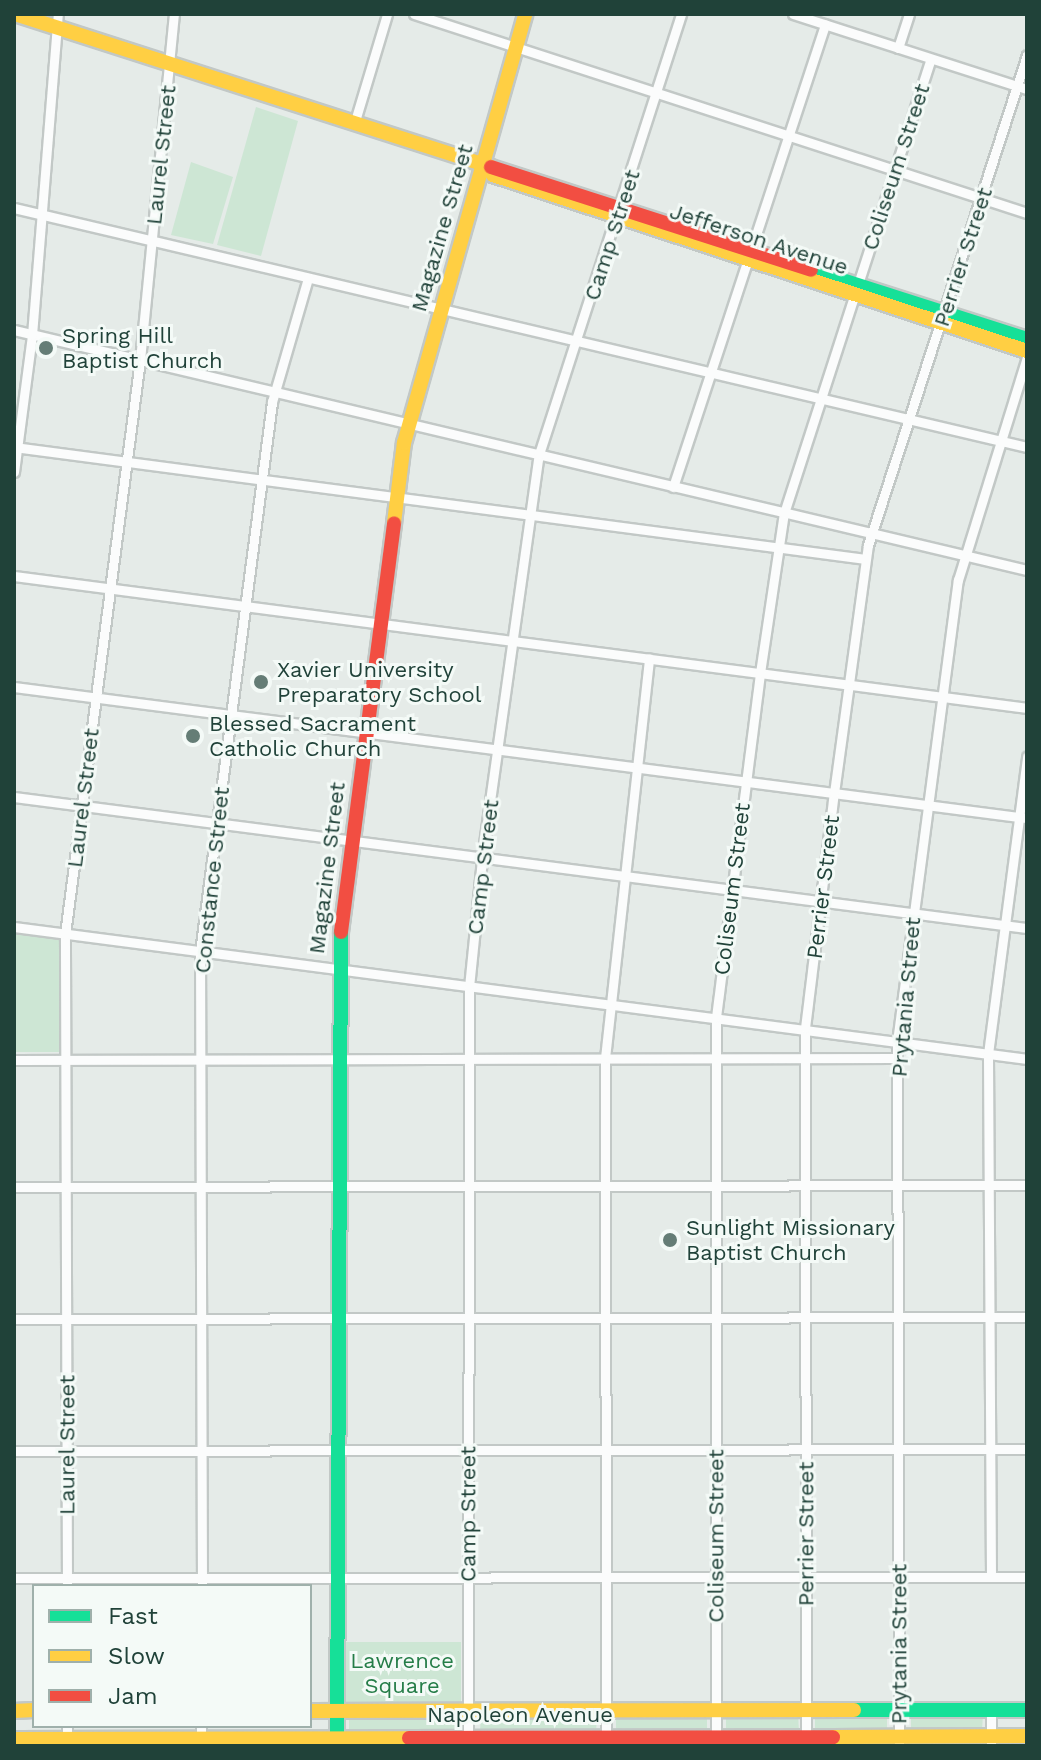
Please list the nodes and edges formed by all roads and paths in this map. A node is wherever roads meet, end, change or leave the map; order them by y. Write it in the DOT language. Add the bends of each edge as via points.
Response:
graph roads {
  1 [pos="15,14"];
  2 [pos="174,14"];
  3 [pos="387,14"];
  4 [pos="414,14"];
  5 [pos="525,14"];
  6 [pos="681,14"];
  7 [pos="793,14"];
  8 [pos="909,14"];
  9 [pos="57,21"];
  10 [pos="825,24"];
  11 [pos="516,46"];
  12 [pos="898,48"];
  13 [pos="1027,55"];
  14 [pos="931,59"];
  15 [pos="170,65"];
  16 [pos="1022,88"];
  17 [pos="657,93"];
  18 [pos="355,121"];
  19 [pos="789,135"];
  20 [pos="483,161"];
  21 [pos="895,170"];
  22 [pos="982,198"];
  23 [pos="14,208"];
  24 [pos="620,211"];
  25 [pos="1027,213"];
  26 [pos="43,215"];
  27 [pos="153,240"];
  28 [pos="752,253"];
  29 [pos="308,278"];
  30 [pos="857,288"];
  31 [pos="442,310"];
  32 [pos="944,317"];
  33 [pos="14,330"];
  34 [pos="32,335"];
  35 [pos="1027,339"];
  36 [pos="577,341"];
  37 [pos="1027,354"];
  38 [pos="140,360"];
  39 [pos="713,374"];
  40 [pos="274,392"];
  41 [pos="820,401"];
  42 [pos="910,420"];
  43 [pos="409,425"];
  44 [pos="1001,441"];
  45 [pos="16,447"];
  46 [pos="1027,447"];
  47 [pos="539,454"];
  48 [pos="128,463"];
  49 [pos="14,472"];
  50 [pos="261,480"];
  51 [pos="673,487"];
  52 [pos="396,497"];
  53 [pos="784,513"];
  54 [pos="528,515"];
  55 [pos="872,532"];
  56 [pos="776,547"];
  57 [pos="963,554"];
  58 [pos="866,559"];
  59 [pos="1027,570"];
  60 [pos="14,576"];
  61 [pos="111,588"];
  62 [pos="244,606"];
  63 [pos="380,623"];
  64 [pos="512,641"];
  65 [pos="649,658"];
  66 [pos="760,673"];
  67 [pos="849,685"];
  68 [pos="14,687"];
  69 [pos="942,697"];
  70 [pos="96,699"];
  71 [pos="1027,708"];
  72 [pos="231,716"];
  73 [pos="366,733"];
  74 [pos="498,750"];
  75 [pos="1027,757"];
  76 [pos="636,768"];
  77 [pos="746,782"];
  78 [pos="834,793"];
  79 [pos="14,797"];
  80 [pos="928,804"];
  81 [pos="81,806"];
  82 [pos="1023,817"];
  83 [pos="217,824"];
  84 [pos="352,841"];
  85 [pos="482,858"];
  86 [pos="623,876"];
  87 [pos="732,891"];
  88 [pos="821,902"];
  89 [pos="913,913"];
  90 [pos="1006,925"];
  91 [pos="14,927"];
  92 [pos="1027,928"];
  93 [pos="65,934"];
  94 [pos="200,952"];
  95 [pos="337,968"];
  96 [pos="469,987"];
  97 [pos="607,1005"];
  98 [pos="716,1017"];
  99 [pos="805,1028"];
  100 [pos="897,1042"];
  101 [pos="988,1054"];
  102 [pos="468,1058"];
  103 [pos="605,1058"];
  104 [pos="716,1058"];
  105 [pos="897,1058"];
  106 [pos="66,1059"];
  107 [pos="200,1059"];
  108 [pos="337,1059"];
  109 [pos="805,1059"];
  110 [pos="1027,1059"];
  111 [pos="14,1060"];
  112 [pos="1027,1185"];
  113 [pos="990,1186"];
  114 [pos="14,1187"];
  115 [pos="65,1187"];
  116 [pos="201,1187"];
  117 [pos="337,1187"];
  118 [pos="468,1187"];
  119 [pos="605,1187"];
  120 [pos="716,1187"];
  121 [pos="805,1187"];
  122 [pos="898,1187"];
  123 [pos="990,1317"];
  124 [pos="1027,1317"];
  125 [pos="66,1318"];
  126 [pos="605,1318"];
  127 [pos="716,1318"];
  128 [pos="805,1318"];
  129 [pos="898,1318"];
  130 [pos="14,1319"];
  131 [pos="201,1319"];
  132 [pos="336,1319"];
  133 [pos="468,1319"];
  134 [pos="806,1449"];
  135 [pos="898,1449"];
  136 [pos="990,1449"];
  137 [pos="1027,1449"];
  138 [pos="336,1450"];
  139 [pos="468,1450"];
  140 [pos="605,1450"];
  141 [pos="716,1450"];
  142 [pos="14,1451"];
  143 [pos="67,1451"];
  144 [pos="201,1451"];
  145 [pos="806,1577"];
  146 [pos="899,1577"];
  147 [pos="991,1577"];
  148 [pos="1027,1577"];
  149 [pos="14,1578"];
  150 [pos="468,1578"];
  151 [pos="606,1578"];
  152 [pos="716,1578"];
  153 [pos="337,1579"];
  154 [pos="67,1582"];
  155 [pos="202,1582"];
  156 [pos="336,1710"];
  157 [pos="468,1710"];
  158 [pos="606,1710"];
  159 [pos="716,1710"];
  160 [pos="806,1710"];
  161 [pos="899,1710"];
  162 [pos="991,1710"];
  163 [pos="1027,1710"];
  164 [pos="312,1711"];
  165 [pos="281,1732"];
  166 [pos="1027,1736"];
  167 [pos="67,1737"];
  168 [pos="201,1737"];
  169 [pos="14,1739"];
  170 [pos="716,1741"];
  171 [pos="806,1741"];
  172 [pos="899,1741"];
  173 [pos="991,1741"];
  174 [pos="336,1742"];
  175 [pos="468,1742"];
  176 [pos="606,1742"];
  1 -- 9 [label="street, Jefferson Avenue"];
  2 -- 15 [label="street, Laurel Street"];
  3 -- 18 [label="street"];
  4 -- 11 [label="street"];
  5 -- 11 [label="street, Magazine Street"];
  6 -- 17 [label="street, Camp Street"];
  7 -- 10 [label="street"];
  8 -- 12 [label="street"];
  9 -- 15 [label="street, Jefferson Avenue"];
  9 -- 26 [label="street"];
  10 -- 12 [label="street"];
  10 -- 19 [label="street"];
  11 -- 17 [label="street"];
  11 -- 20 [label="street, Magazine Street"];
  12 -- 14 [label="street"];
  13 -- 16 [label="street, Perrier Street"];
  14 -- 16 [label="street"];
  14 -- 21 [label="street, Coliseum Street"];
  15 -- 18 [label="street, Jefferson Avenue"];
  15 -- 27 [label="street, Laurel Street"];
  16 -- 22 [label="street, Perrier Street"];
  17 -- 19 [label="street"];
  17 -- 24 [label="street, Camp Street"];
  18 -- 20 [label="street, Jefferson Avenue"];
  19 -- 21 [label="street"];
  19 -- 28 [label="street"];
  20 -- 24 [label="street, Jefferson Avenue" via="493,175"];
  20 -- 31 [label="street, Magazine Street"];
  21 -- 22 [label="street"];
  21 -- 30 [label="street, Coliseum Street"];
  22 -- 25 [label="street"];
  22 -- 32 [label="street, Perrier Street"];
  23 -- 26 [label="street"];
  24 -- 28 [label="street, Jefferson Avenue"];
  24 -- 36 [label="street, Camp Street"];
  26 -- 27 [label="street"];
  26 -- 34 [label="street"];
  27 -- 29 [label="street"];
  27 -- 38 [label="street, Laurel Street"];
  28 -- 30 [label="street, Jefferson Avenue"];
  28 -- 39 [label="street"];
  29 -- 31 [label="street"];
  29 -- 40 [label="street, Constance Street"];
  30 -- 32 [label="street, Jefferson Avenue"];
  30 -- 41 [label="street, Coliseum Street"];
  31 -- 36 [label="street"];
  31 -- 43 [label="street, Magazine Street"];
  32 -- 35 [label="street, Jefferson Avenue"];
  32 -- 37 [label="street, Jefferson Avenue"];
  32 -- 42 [label="street, Perrier Street"];
  33 -- 34 [label="street"];
  34 -- 38 [label="street"];
  34 -- 45 [label="street"];
  36 -- 39 [label="street"];
  36 -- 47 [label="street, Camp Street"];
  37 -- 44 [label="street, Prytania Street"];
  38 -- 40 [label="street"];
  38 -- 48 [label="street, Laurel Street"];
  39 -- 41 [label="street"];
  39 -- 51 [label="street"];
  40 -- 43 [label="street"];
  40 -- 50 [label="street, Constance Street"];
  41 -- 42 [label="street"];
  41 -- 53 [label="street, Coliseum Street"];
  42 -- 44 [label="street"];
  42 -- 55 [label="street, Perrier Street"];
  43 -- 47 [label="street"];
  43 -- 52 [label="street, Magazine Street"];
  44 -- 46 [label="street"];
  44 -- 57 [label="street, Prytania Street"];
  45 -- 48 [label="street"];
  45 -- 49 [label="street"];
  47 -- 51 [label="street"];
  47 -- 54 [label="street, Camp Street"];
  48 -- 50 [label="street"];
  48 -- 61 [label="street, Laurel Street"];
  50 -- 52 [label="street"];
  50 -- 62 [label="street, Constance Street"];
  51 -- 53 [label="street"];
  52 -- 54 [label="street"];
  52 -- 63 [label="street, Magazine Street"];
  53 -- 55 [label="street"];
  53 -- 56 [label="street, Coliseum Street"];
  54 -- 56 [label="street"];
  54 -- 64 [label="street, Camp Street"];
  55 -- 57 [label="street"];
  55 -- 58 [label="street, Perrier Street"];
  56 -- 58 [label="street"];
  56 -- 66 [label="street, Coliseum Street"];
  57 -- 59 [label="street"];
  57 -- 69 [label="street, Prytania Street"];
  58 -- 67 [label="street, Perrier Street"];
  60 -- 61 [label="street"];
  61 -- 62 [label="street"];
  61 -- 70 [label="street, Laurel Street"];
  62 -- 63 [label="street"];
  62 -- 72 [label="street, Constance Street"];
  63 -- 64 [label="street"];
  63 -- 73 [label="street, Magazine Street"];
  64 -- 65 [label="street"];
  64 -- 74 [label="street, Camp Street"];
  65 -- 66 [label="street"];
  65 -- 76 [label="street"];
  66 -- 67 [label="street"];
  66 -- 77 [label="street, Coliseum Street"];
  67 -- 69 [label="street"];
  67 -- 78 [label="street, Perrier Street"];
  68 -- 70 [label="street"];
  69 -- 71 [label="street"];
  69 -- 80 [label="street, Prytania Street"];
  70 -- 72 [label="street"];
  70 -- 81 [label="street, Laurel Street"];
  72 -- 73 [label="street"];
  72 -- 83 [label="street, Constance Street"];
  73 -- 74 [label="street"];
  73 -- 84 [label="street, Magazine Street"];
  74 -- 76 [label="street"];
  74 -- 85 [label="street, Camp Street"];
  75 -- 82 [label="street"];
  76 -- 77 [label="street"];
  76 -- 86 [label="street"];
  77 -- 78 [label="street"];
  77 -- 87 [label="street, Coliseum Street"];
  78 -- 80 [label="street"];
  78 -- 88 [label="street, Perrier Street"];
  79 -- 81 [label="street"];
  80 -- 82 [label="street"];
  80 -- 89 [label="street, Prytania Street"];
  81 -- 83 [label="street"];
  81 -- 93 [label="street, Laurel Street"];
  82 -- 90 [label="street"];
  83 -- 84 [label="street"];
  83 -- 94 [label="street, Constance Street"];
  84 -- 85 [label="street"];
  84 -- 95 [label="street, Magazine Street"];
  85 -- 86 [label="street"];
  85 -- 96 [label="street, Camp Street"];
  86 -- 87 [label="street"];
  86 -- 97 [label="street"];
  87 -- 88 [label="street"];
  87 -- 98 [label="street, Coliseum Street"];
  88 -- 89 [label="street"];
  88 -- 99 [label="street, Perrier Street"];
  89 -- 90 [label="street"];
  89 -- 100 [label="street, Prytania Street"];
  90 -- 92 [label="street"];
  90 -- 101 [label="street"];
  91 -- 93 [label="street"];
  93 -- 94 [label="street"];
  93 -- 106 [label="street, Laurel Street"];
  94 -- 95 [label="street"];
  94 -- 107 [label="street, Constance Street"];
  95 -- 96 [label="street"];
  95 -- 108 [label="street, Magazine Street"];
  96 -- 97 [label="street"];
  96 -- 102 [label="street, Camp Street"];
  97 -- 98 [label="street"];
  97 -- 103 [label="street"];
  98 -- 99 [label="street"];
  98 -- 104 [label="street, Coliseum Street"];
  99 -- 100 [label="street"];
  99 -- 109 [label="street, Perrier Street"];
  100 -- 101 [label="street"];
  100 -- 105 [label="street, Prytania Street"];
  101 -- 110 [label="street"];
  101 -- 113 [label="street"];
  102 -- 103 [label="street"];
  102 -- 108 [label="street"];
  102 -- 118 [label="street, Camp Street"];
  103 -- 104 [label="street"];
  103 -- 119 [label="street"];
  104 -- 109 [label="street"];
  104 -- 120 [label="street, Coliseum Street"];
  105 -- 109 [label="street"];
  105 -- 122 [label="street, Prytania Street"];
  106 -- 107 [label="street"];
  106 -- 111 [label="street"];
  106 -- 115 [label="street, Laurel Street"];
  107 -- 108 [label="street"];
  107 -- 116 [label="street, Constance Street"];
  108 -- 117 [label="street, Magazine Street"];
  109 -- 121 [label="street, Perrier Street"];
  112 -- 113 [label="street"];
  113 -- 122 [label="street"];
  113 -- 123 [label="street"];
  114 -- 115 [label="street"];
  115 -- 116 [label="street"];
  115 -- 125 [label="street, Laurel Street"];
  116 -- 117 [label="street"];
  116 -- 131 [label="street, Constance Street"];
  117 -- 118 [label="street"];
  117 -- 132 [label="street, Magazine Street"];
  118 -- 119 [label="street"];
  118 -- 133 [label="street, Camp Street"];
  119 -- 120 [label="street"];
  119 -- 126 [label="street"];
  120 -- 121 [label="street"];
  120 -- 127 [label="street, Coliseum Street"];
  121 -- 122 [label="street"];
  121 -- 128 [label="street, Perrier Street"];
  122 -- 129 [label="street, Prytania Street"];
  123 -- 124 [label="street"];
  123 -- 129 [label="street"];
  123 -- 136 [label="street"];
  125 -- 130 [label="street"];
  125 -- 131 [label="street"];
  125 -- 143 [label="street, Laurel Street"];
  126 -- 127 [label="street"];
  126 -- 133 [label="street"];
  126 -- 140 [label="street"];
  127 -- 128 [label="street"];
  127 -- 141 [label="street, Coliseum Street"];
  128 -- 129 [label="street"];
  128 -- 134 [label="street, Perrier Street"];
  129 -- 135 [label="street, Prytania Street"];
  131 -- 132 [label="street"];
  131 -- 144 [label="street, Constance Street"];
  132 -- 133 [label="street"];
  132 -- 138 [label="street, Magazine Street"];
  133 -- 139 [label="street, Camp Street"];
  134 -- 135 [label="street"];
  134 -- 141 [label="street"];
  134 -- 145 [label="street, Perrier Street"];
  135 -- 136 [label="street"];
  135 -- 146 [label="street, Prytania Street"];
  136 -- 137 [label="street"];
  136 -- 147 [label="street"];
  138 -- 139 [label="street"];
  138 -- 144 [label="street"];
  138 -- 153 [label="street, Magazine Street"];
  139 -- 140 [label="street"];
  139 -- 150 [label="street, Camp Street"];
  140 -- 141 [label="street"];
  140 -- 151 [label="street"];
  141 -- 152 [label="street, Coliseum Street"];
  142 -- 143 [label="street"];
  143 -- 144 [label="street"];
  143 -- 154 [label="street, Laurel Street"];
  144 -- 155 [label="street, Constance Street"];
  145 -- 146 [label="street"];
  145 -- 152 [label="street"];
  145 -- 160 [label="street, Perrier Street"];
  146 -- 147 [label="street"];
  146 -- 161 [label="street, Prytania Street"];
  147 -- 148 [label="street"];
  149 -- 154 [label="street"];
  150 -- 151 [label="street"];
  150 -- 153 [label="street"];
  150 -- 157 [label="street, Camp Street"];
  151 -- 152 [label="street"];
  151 -- 158 [label="street"];
  152 -- 159 [label="street, Coliseum Street"];
  153 -- 155 [label="street"];
  153 -- 156 [label="street, Magazine Street"];
  154 -- 155 [label="street"];
  156 -- 157 [label="street, Napoleon Avenue"];
  156 -- 164 [label="street, Napoleon Avenue"];
  156 -- 174 [label="street, Magazine Street"];
  157 -- 158 [label="street, Napoleon Avenue"];
  157 -- 175 [label="street, Camp Street"];
  158 -- 159 [label="street, Napoleon Avenue"];
  158 -- 176 [label="street"];
  159 -- 160 [label="street, Napoleon Avenue"];
  159 -- 170 [label="street, Coliseum Street"];
  160 -- 161 [label="street, Napoleon Avenue"];
  160 -- 171 [label="street, Perrier Street"];
  161 -- 162 [label="street, Napoleon Avenue"];
  161 -- 172 [label="street, Prytania Street"];
  162 -- 163 [label="street, Napoleon Avenue"];
  162 -- 173 [label="street"];
  165 -- 168 [label="street, Napoleon Avenue"];
  165 -- 174 [label="street, Napoleon Avenue"];
  166 -- 173 [label="street, Napoleon Avenue"];
  167 -- 168 [label="street, Napoleon Avenue"];
  167 -- 169 [label="street, Napoleon Avenue"];
  170 -- 171 [label="street, Napoleon Avenue"];
  170 -- 176 [label="street, Napoleon Avenue"];
  171 -- 172 [label="street, Napoleon Avenue"];
  172 -- 173 [label="street, Napoleon Avenue"];
  174 -- 175 [label="street, Napoleon Avenue"];
  175 -- 176 [label="street, Napoleon Avenue"];
}
